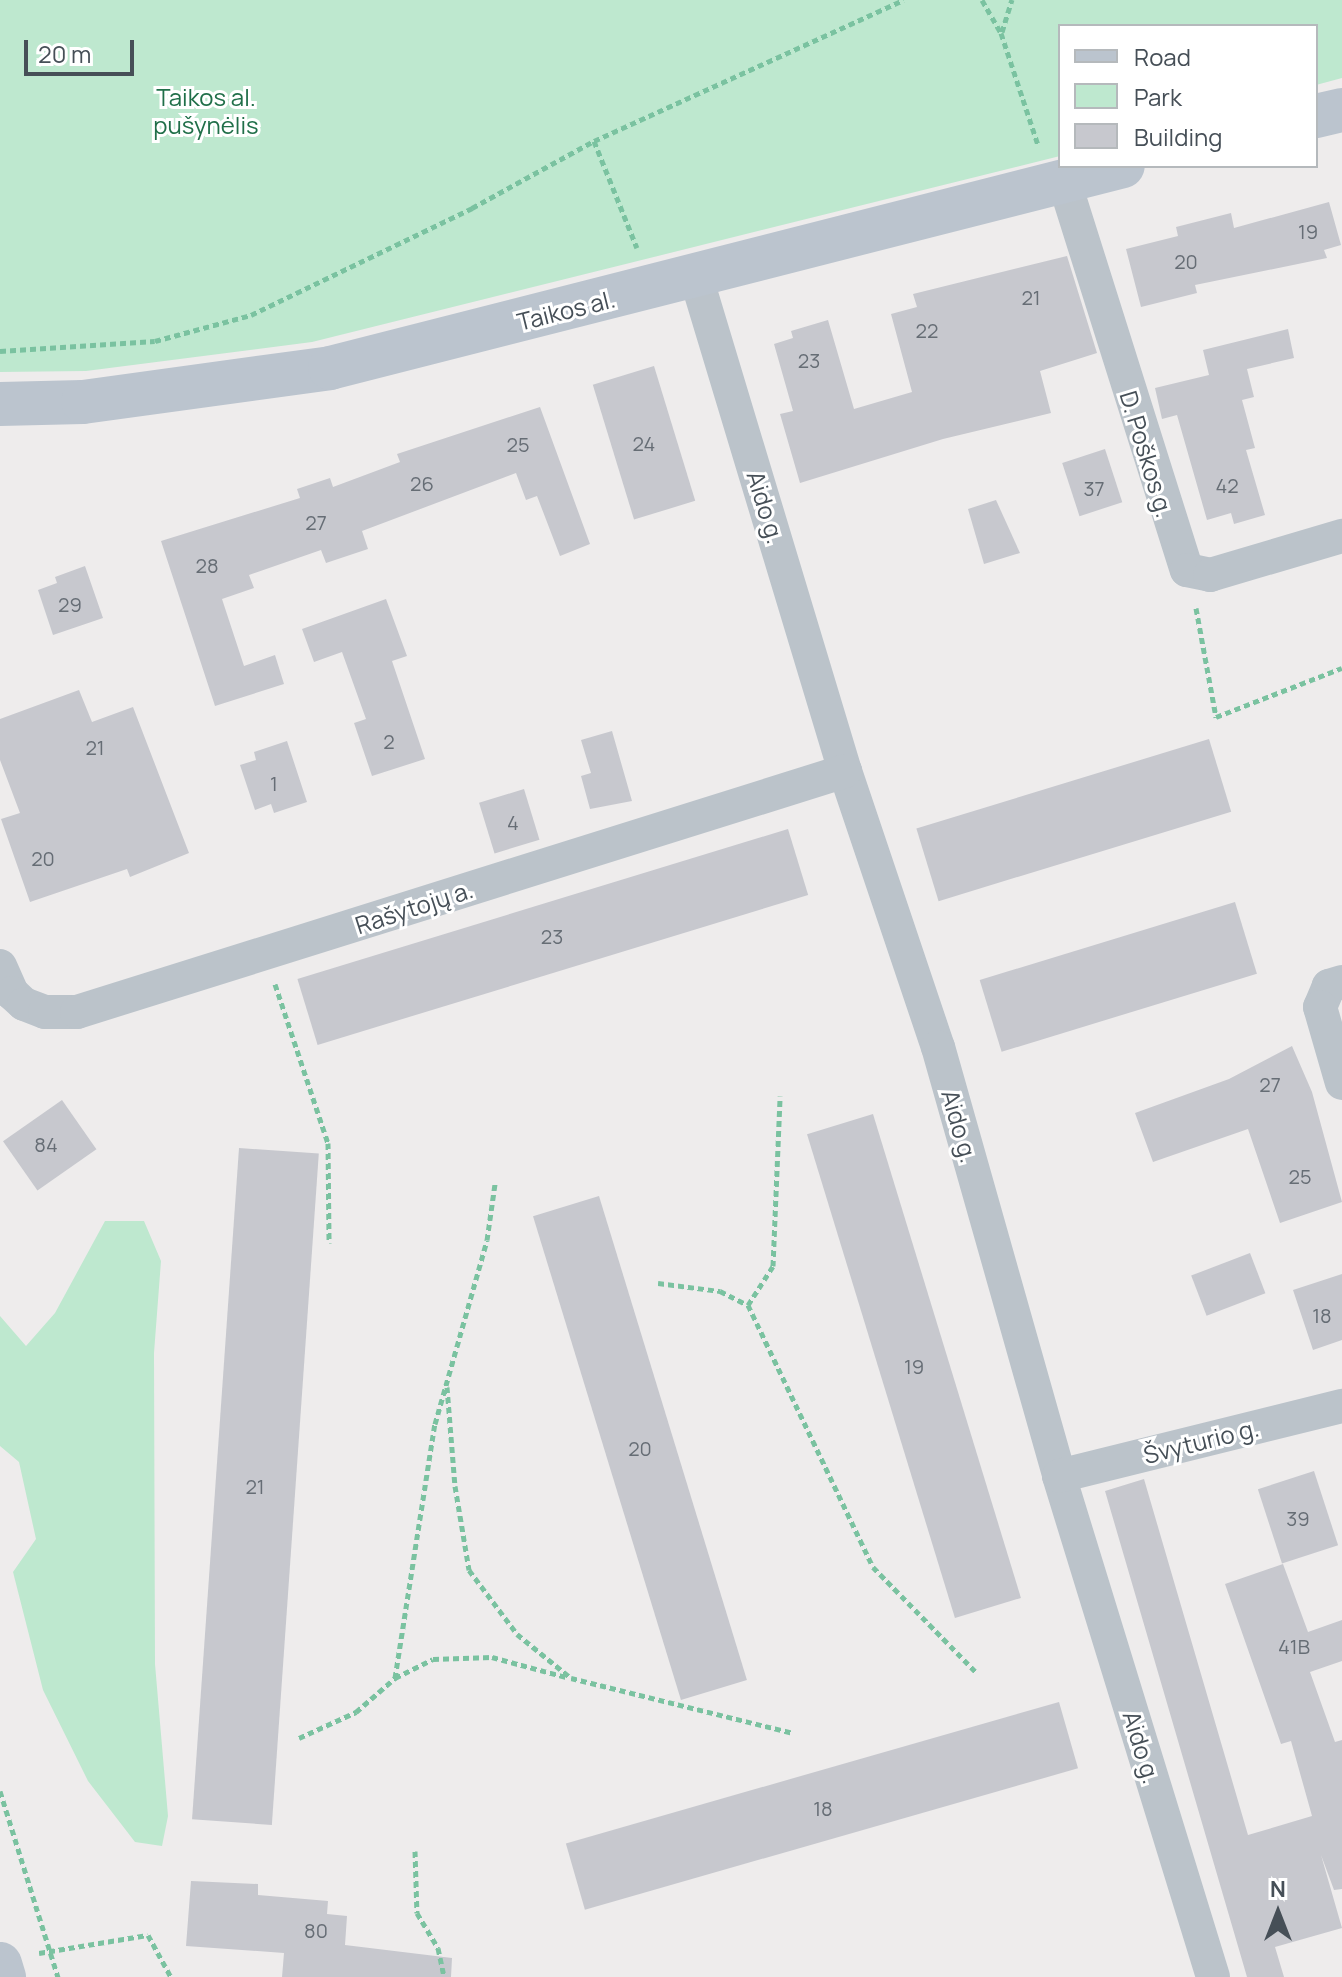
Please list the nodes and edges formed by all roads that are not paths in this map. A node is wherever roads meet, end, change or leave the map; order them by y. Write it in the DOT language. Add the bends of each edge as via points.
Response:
graph roads {
  1 [pos="1342,110"];
  2 [pos="1318,116"];
  3 [pos="1115,168"];
  4 [pos="1057,183"];
  5 [pos="696,277"];
  6 [pos="0,404"];
  7 [pos="1342,536"];
  8 [pos="845,771"];
  9 [pos="0,966"];
  10 [pos="1342,982"];
  11 [pos="1342,1083"];
  12 [pos="1342,1406"];
  13 [pos="1059,1476"];
  14 [pos="0,1964"];
  15 [pos="4,1977"];
  16 [pos="1213,1977"];
  1 -- 2 [label="main road"];
  3 -- 4 [label="main road, Taikos al."];
  4 -- 5 [label="main road, Taikos al."];
  4 -- 7 [label="street, D. Poškos g." via="1179,559 1195,575"];
  5 -- 6 [label="main road, Taikos al." via="247,384 83,402"];
  5 -- 8 [label="street, Aido g."];
  8 -- 9 [label="street, Rašytojų a." via="77,1012 45,1012 24,1004 12,993"];
  8 -- 13 [label="street, Aido g." via="938,1047"];
  10 -- 11 [label="street" via="1329,986 1320,1007"];
  12 -- 13 [label="street, Švyturio g."];
  13 -- 16 [label="street, Aido g."];
  14 -- 15 [label="main road"];
}
